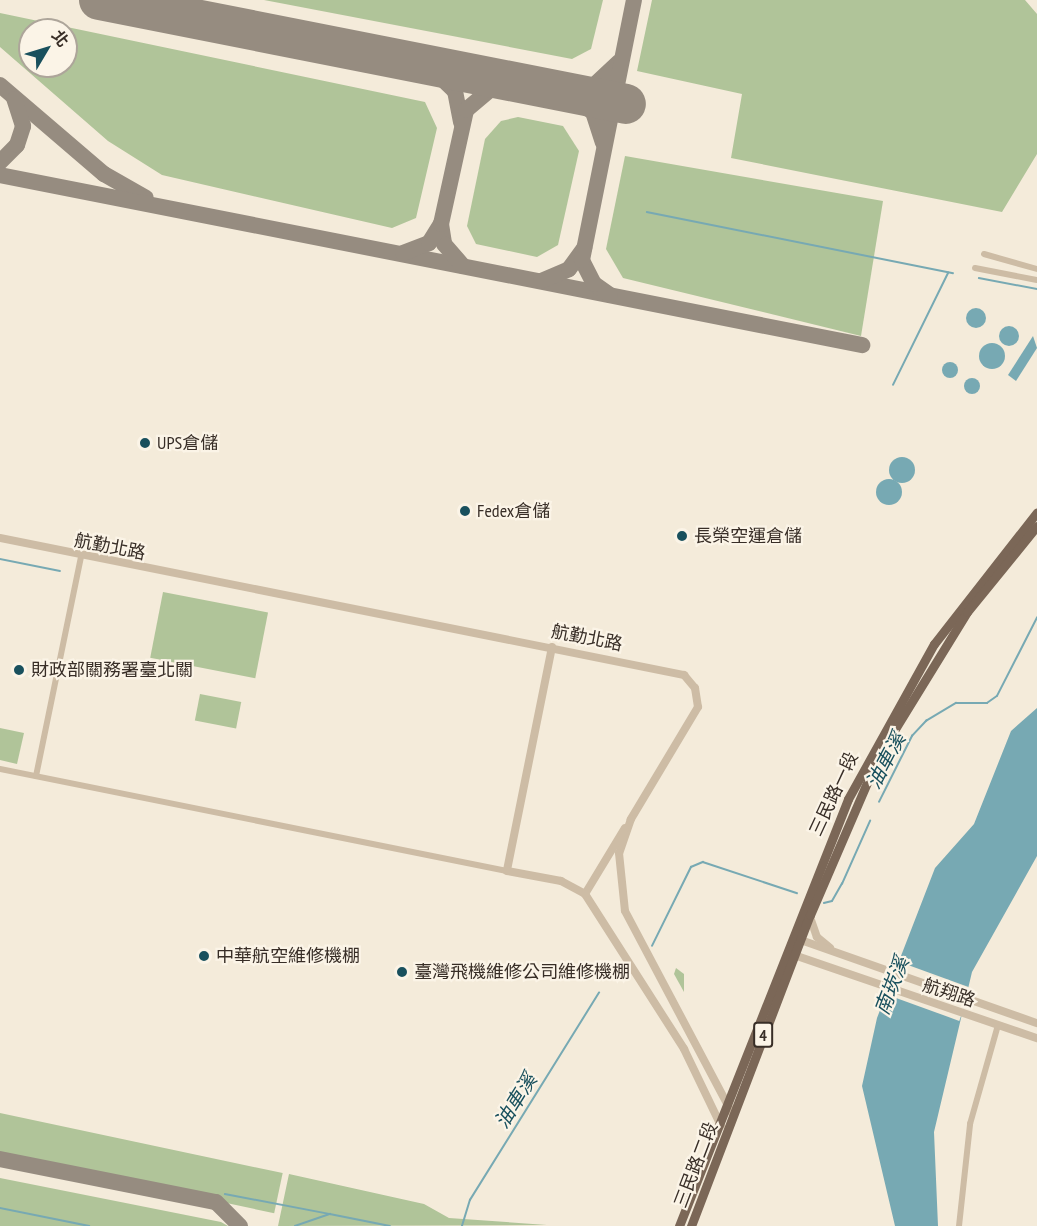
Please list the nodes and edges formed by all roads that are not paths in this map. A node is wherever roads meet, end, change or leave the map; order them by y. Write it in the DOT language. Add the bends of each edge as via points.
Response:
graph roads {
  1 [pos="984,254"];
  2 [pos="975,268"];
  3 [pos="1037,269"];
  4 [pos="1037,280"];
  5 [pos="1037,512"];
  6 [pos="1037,526"];
  7 [pos="0,538"];
  8 [pos="81,557"];
  9 [pos="552,647"];
  10 [pos="0,768"];
  11 [pos="36,776"];
  12 [pos="631,819"];
  13 [pos="507,871"];
  14 [pos="585,894"];
  15 [pos="810,915"];
  16 [pos="790,936"];
  17 [pos="800,940"];
  18 [pos="836,952"];
  19 [pos="789,953"];
  20 [pos="994,1023"];
  21 [pos="1037,1023"];
  22 [pos="1037,1038"];
  23 [pos="727,1103"];
  24 [pos="733,1115"];
  25 [pos="719,1123"];
  26 [pos="726,1135"];
  27 [pos="679,1226"];
  28 [pos="690,1226"];
  29 [pos="959,1226"];
  1 -- 3 [label="street"];
  2 -- 4 [label="street"];
  5 -- 16 [label="main road, 三民路一段 / 4" via="912,679 848,799"];
  6 -- 15 [label="main road, 三民路一段 / 4" via="967,612 904,707 856,802"];
  7 -- 8 [label="street, 航勤北路"];
  8 -- 9 [label="street, 航勤北路"];
  8 -- 11 [label="street"];
  9 -- 12 [label="street, 航勤北路" via="675,671 695,688 694,716"];
  9 -- 13 [label="street"];
  10 -- 11 [label="street"];
  11 -- 13 [label="street"];
  12 -- 14 [label="street"];
  12 -- 23 [label="street, 航勤北路" via="619,853 625,910"];
  13 -- 14 [label="street" via="561,881"];
  14 -- 25 [label="street" via="684,1049"];
  15 -- 17 [label="main road, 三民路一段 / 4"];
  15 -- 18 [label="street" via="817,937"];
  16 -- 17 [label="street, 航翔路"];
  16 -- 19 [label="main road, 三民路一段 / 4"];
  17 -- 18 [label="street, 航翔路"];
  17 -- 19 [label="main road, 三民路一段 / 4"];
  18 -- 21 [label="street, 航翔路"];
  19 -- 20 [label="street, 航翔路"];
  19 -- 23 [label="main road, 三民路一段 / 4"];
  19 -- 24 [label="main road, 三民路一段 / 4"];
  20 -- 22 [label="street, 航翔路"];
  20 -- 29 [label="street" via="970,1124"];
  23 -- 24 [label="street, 航勤北路"];
  23 -- 25 [label="main road, 三民路一段 / 4"];
  24 -- 26 [label="main road, 三民路二段 / 4"];
  25 -- 26 [label="street"];
  25 -- 27 [label="main road, 三民路二段 / 4"];
  26 -- 28 [label="main road, 三民路二段 / 4"];
}
